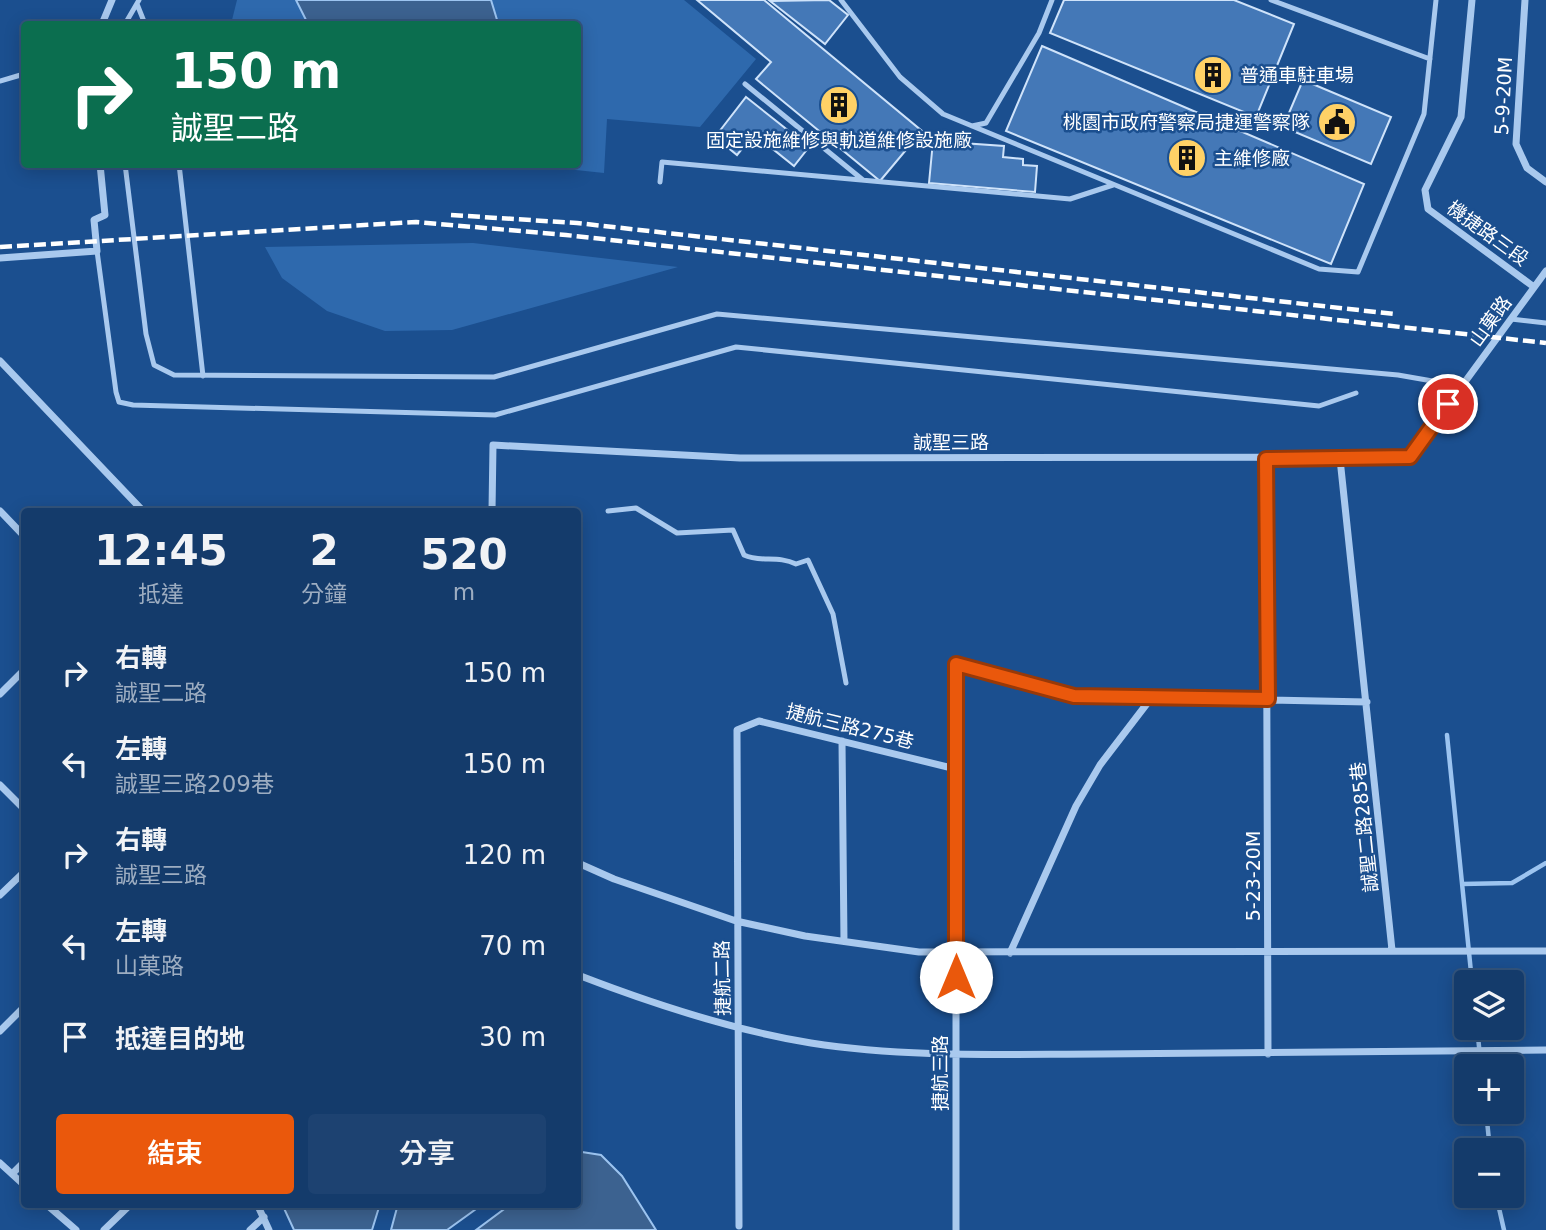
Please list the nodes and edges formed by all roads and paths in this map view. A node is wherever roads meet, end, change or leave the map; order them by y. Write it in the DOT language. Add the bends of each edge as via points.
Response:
graph roads {
  1 [pos="113,0"];
  2 [pos="841,0"];
  3 [pos="1052,0"];
  4 [pos="1271,0"];
  5 [pos="1436,0"];
  6 [pos="1472,0"];
  7 [pos="1525,0"];
  8 [pos="138,2"];
  9 [pos="103,21"];
  10 [pos="127,21"];
  11 [pos="144,21"];
  12 [pos="1430,59"];
  13 [pos="21,75"];
  14 [pos="0,81"];
  15 [pos="745,84"];
  16 [pos="972,126"];
  17 [pos="100,168"];
  18 [pos="125,168"];
  19 [pos="179,168"];
  20 [pos="863,180"];
  21 [pos="660,182"];
  22 [pos="1546,182"];
  23 [pos="1113,185"];
  24 [pos="97,251"];
  25 [pos="0,258"];
  26 [pos="1546,271"];
  27 [pos="1534,287"];
  28 [pos="1511,319"];
  29 [pos="1546,323"];
  30 [pos="0,361"];
  31 [pos="203,376"];
  32 [pos="1461,387"];
  33 [pos="1356,393"];
  34 [pos="1410,457"];
  35 [pos="1266,459"];
  36 [pos="1340,459"];
  37 [pos="140,508"];
  38 [pos="492,508"];
  39 [pos="0,511"];
  40 [pos="608,511"];
  41 [pos="21,533"];
  42 [pos="21,673"];
  43 [pos="846,683"];
  44 [pos="0,694"];
  45 [pos="1153,697"];
  46 [pos="1268,699"];
  47 [pos="1367,702"];
  48 [pos="737,730"];
  49 [pos="842,741"];
  50 [pos="956,769"];
  51 [pos="0,785"];
  52 [pos="21,806"];
  53 [pos="581,864"];
  54 [pos="21,875"];
  55 [pos="0,895"];
  56 [pos="736,921"];
  57 [pos="844,942"];
  58 [pos="1392,950"];
  59 [pos="1546,951"];
  60 [pos="956,952"];
  61 [pos="1268,952"];
  62 [pos="1010,953"];
  63 [pos="581,976"];
  64 [pos="21,1010"];
  65 [pos="738,1028"];
  66 [pos="0,1031"];
  67 [pos="1546,1050"];
  68 [pos="956,1053"];
  69 [pos="1268,1054"];
  70 [pos="0,1163"];
  71 [pos="21,1164"];
  72 [pos="12,1174"];
  73 [pos="21,1182"];
  74 [pos="51,1208"];
  75 [pos="127,1208"];
  76 [pos="259,1208"];
  77 [pos="264,1217"];
  78 [pos="739,1226"];
  79 [pos="76,1230"];
  80 [pos="104,1230"];
  81 [pos="250,1230"];
  82 [pos="269,1230"];
  83 [pos="956,1230"];
  1 -- 9 [label="street"];
  2 -- 16 [label="lane" via="900,77 943,114"];
  3 -- 16 [label="lane" via="1039,33 986,123"];
  4 -- 12 [label="lane"];
  5 -- 12 [label="lane"];
  6 -- 27 [label="street, 機捷路三段" via="1461,117 1425,190 1429,209"];
  7 -- 22 [label="street, 5-9-20M" via="1516,145 1527,169"];
  8 -- 10 [label="lane"];
  8 -- 11 [label="lane"];
  12 -- 23 [label="lane" via="1424,114 1357,272 1319,269"];
  13 -- 14 [label="lane"];
  15 -- 20 [label="lane"];
  16 -- 23 [label="lane"];
  17 -- 24 [label="street" via="105,215 94,220"];
  18 -- 31 [label="lane" via="154,365 174,376"];
  19 -- 31 [label="lane"];
  20 -- 21 [label="lane" via="662,162"];
  20 -- 23 [label="lane" via="1070,199"];
  24 -- 25 [label="street"];
  24 -- 33 [label="lane" via="116,392 119,402 133,405 495,415 736,347 1319,406"];
  26 -- 27 [label="street, 山菓路"];
  27 -- 28 [label="street, 山菓路"];
  28 -- 29 [label="lane"];
  28 -- 32 [label="street, 山菓路"];
  30 -- 37 [label="street"];
  31 -- 32 [label="lane" via="494,377 717,314 1398,375"];
  32 -- 34 [label="street, 山菓路"];
  34 -- 36 [label="street, 誠聖三路"];
  35 -- 36 [label="street, 誠聖三路"];
  35 -- 38 [label="street, 誠聖三路" via="740,458 493,445"];
  35 -- 46 [label="street, 5-23-20M"];
  36 -- 47 [label="street, 誠聖二路285巷"];
  39 -- 41 [label="street"];
  40 -- 43 [label="lane" via="636,508 677,533 733,530 744,555 753,560 783,557 796,564 808,560 834,614"];
  42 -- 44 [label="street"];
  45 -- 46 [label="street"];
  45 -- 50 [label="street, 捷航三路" via="1074,696 956,664"];
  45 -- 62 [label="street" via="1100,765 1076,806"];
  46 -- 47 [label="street"];
  46 -- 61 [label="street, 5-23-20M"];
  47 -- 58 [label="street, 誠聖二路285巷"];
  48 -- 49 [label="street, 捷航三路275巷" via="760,721"];
  48 -- 56 [label="street, 捷航二路"];
  49 -- 50 [label="street, 捷航三路275巷"];
  49 -- 57 [label="street"];
  50 -- 60 [label="street, 捷航三路"];
  51 -- 52 [label="street"];
  53 -- 56 [label="street"];
  54 -- 55 [label="street"];
  56 -- 57 [label="street"];
  56 -- 65 [label="street, 捷航二路"];
  57 -- 60 [label="street"];
  58 -- 59 [label="street"];
  58 -- 61 [label="street"];
  60 -- 62 [label="street"];
  60 -- 68 [label="street, 捷航三路"];
  61 -- 62 [label="street"];
  61 -- 69 [label="street, 5-23-20M"];
  63 -- 65 [label="street"];
  64 -- 66 [label="street"];
  65 -- 68 [label="street" via="812,1043"];
  65 -- 78 [label="street, 捷航二路"];
  67 -- 69 [label="street"];
  68 -- 69 [label="street"];
  68 -- 83 [label="street, 捷航三路"];
  70 -- 72 [label="street"];
  71 -- 72 [label="street"];
  72 -- 73 [label="street"];
  74 -- 79 [label="street"];
  75 -- 80 [label="street"];
  76 -- 77 [label="street"];
  77 -- 81 [label="street"];
  77 -- 82 [label="street"];
}
